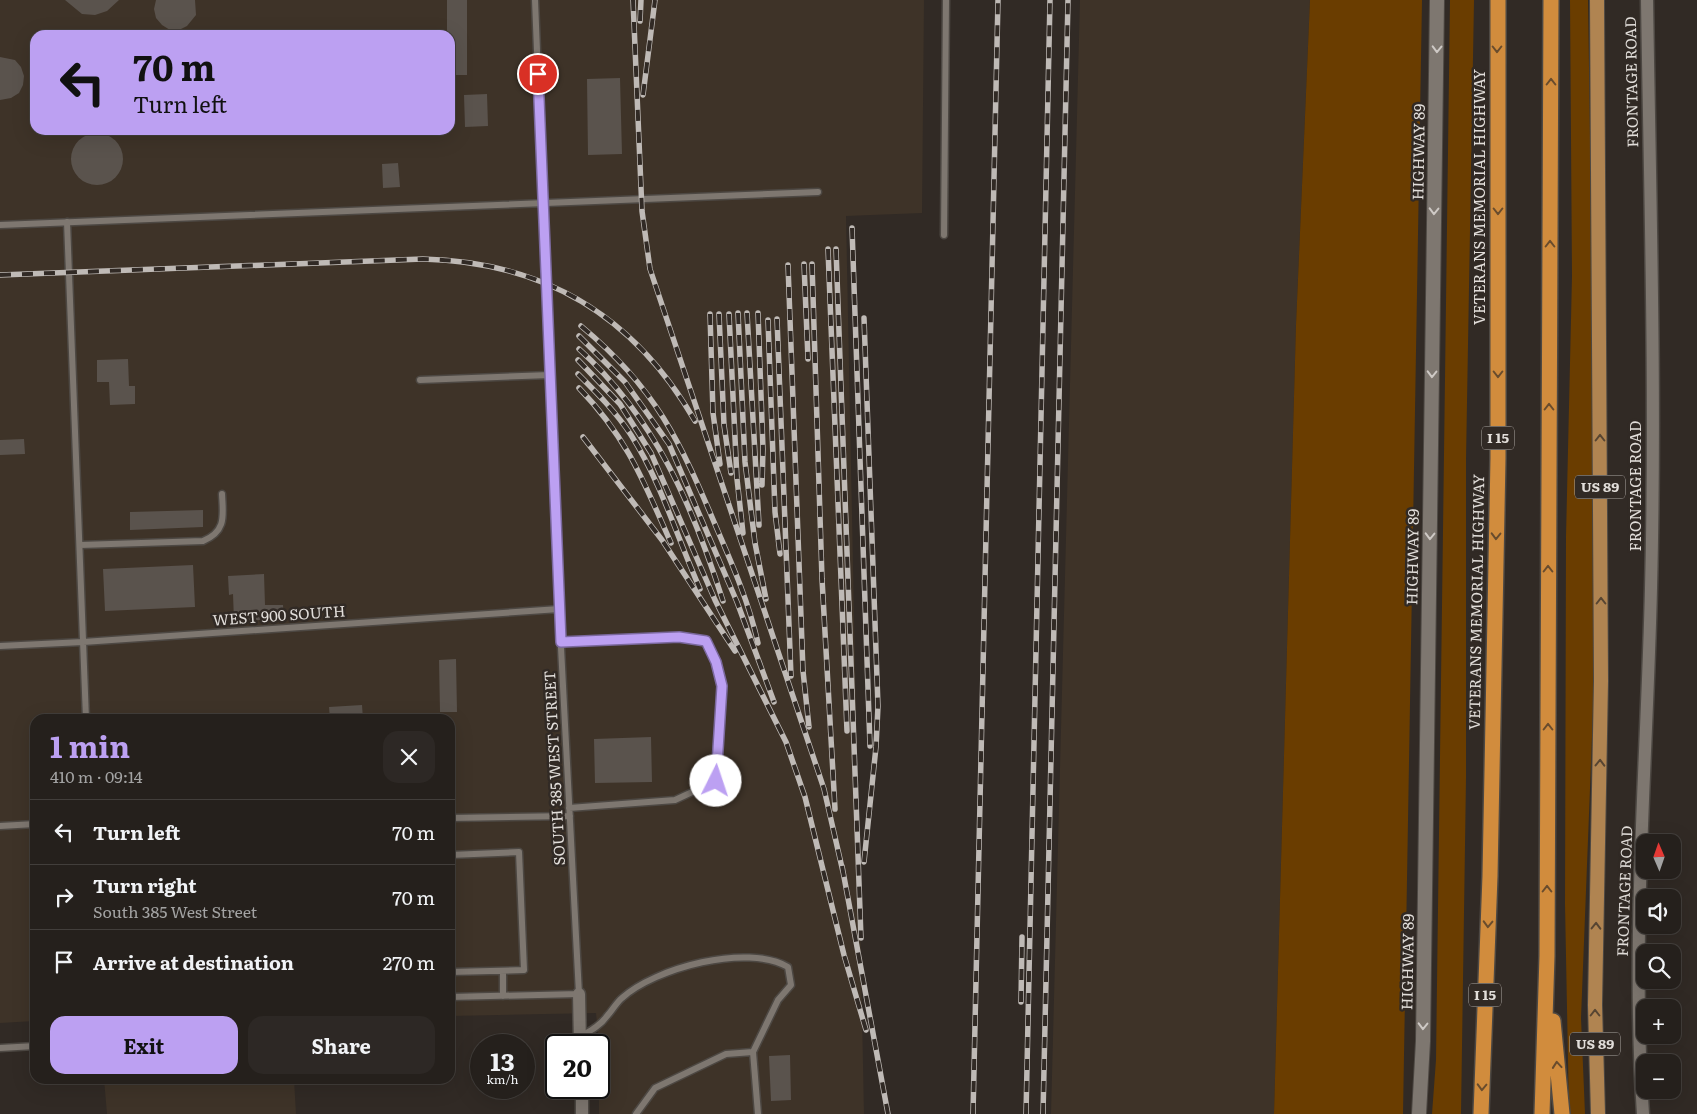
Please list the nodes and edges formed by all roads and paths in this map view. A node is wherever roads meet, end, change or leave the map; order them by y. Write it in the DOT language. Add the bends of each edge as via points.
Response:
graph roads {
  1 [pos="536,0"];
  2 [pos="946,0"];
  3 [pos="1438,0"];
  4 [pos="1498,0"];
  5 [pos="1551,0"];
  6 [pos="1597,0"];
  7 [pos="1647,0"];
  8 [pos="818,192"];
  9 [pos="543,204"];
  10 [pos="67,222"];
  11 [pos="0,225"];
  12 [pos="944,235"];
  13 [pos="550,375"];
  14 [pos="420,380"];
  15 [pos="222,494"];
  16 [pos="80,545"];
  17 [pos="560,609"];
  18 [pos="84,642"];
  19 [pos="561,642"];
  20 [pos="0,646"];
  21 [pos="86,714"];
  22 [pos="569,808"];
  23 [pos="570,816"];
  24 [pos="455,818"];
  25 [pos="30,824"];
  26 [pos="0,826"];
  27 [pos="455,855"];
  28 [pos="1547,956"];
  29 [pos="503,971"];
  30 [pos="455,972"];
  31 [pos="578,994"];
  32 [pos="503,996"];
  33 [pos="455,997"];
  34 [pos="580,1034"];
  35 [pos="589,1034"];
  36 [pos="30,1046"];
  37 [pos="0,1048"];
  38 [pos="753,1052"];
  39 [pos="582,1099"];
  40 [pos="582,1114"];
  41 [pos="636,1114"];
  42 [pos="758,1114"];
  43 [pos="1419,1114"];
  44 [pos="1481,1114"];
  45 [pos="1542,1114"];
  46 [pos="1562,1114"];
  47 [pos="1598,1114"];
  48 [pos="1643,1114"];
  1 -- 9 [label="lane, SOUTH 385 WEST STREET"];
  2 -- 12 [label="lane"];
  3 -- 43 [label="main road, HIGHWAY 89, one-way" via="1423,1041"];
  4 -- 44 [label="highway, VETERANS MEMORIAL HIGHWAY / I 15, one-way" via="1498,468 1490,876"];
  28 -- 5 [label="highway, one-way"];
  47 -- 6 [label="main road, US 89, one-way" via="1595,1020 1601,680"];
  7 -- 48 [label="street, FRONTAGE ROAD" via="1652,554 1638,973"];
  8 -- 9 [label="lane"];
  9 -- 10 [label="lane"];
  9 -- 13 [label="lane, SOUTH 385 WEST STREET"];
  10 -- 11 [label="lane"];
  10 -- 16 [label="lane"];
  13 -- 14 [label="lane"];
  13 -- 17 [label="lane, SOUTH 385 WEST STREET"];
  15 -- 16 [label="lane" via="221,526 217,533 203,541"];
  16 -- 18 [label="lane"];
  17 -- 18 [label="lane, WEST 900 SOUTH"];
  17 -- 19 [label="lane, SOUTH 385 WEST STREET"];
  18 -- 20 [label="lane, WEST 900 SOUTH"];
  18 -- 21 [label="lane"];
  19 -- 22 [label="lane, SOUTH 385 WEST STREET"];
  19 -- 22 [label="lane" via="679,637 706,641 722,686 716,781 676,800"];
  22 -- 23 [label="lane, SOUTH 385 WEST STREET"];
  23 -- 24 [label="lane"];
  23 -- 31 [label="lane, SOUTH 385 WEST STREET"];
  25 -- 26 [label="lane"];
  27 -- 29 [label="lane" via="519,852 524,970"];
  28 -- 45 [label="highway"];
  46 -- 28 [label="highway, one-way"];
  29 -- 30 [label="lane"];
  29 -- 32 [label="lane"];
  31 -- 32 [label="lane"];
  31 -- 34 [label="street"];
  32 -- 33 [label="lane"];
  35 -- 38 [label="lane" via="621,999 646,981 678,967 713,960 761,958 778,961 788,967 791,985 778,1000"];
  36 -- 37 [label="lane"];
  38 -- 41 [label="lane" via="726,1054 654,1088"];
  38 -- 42 [label="lane"];
  39 -- 40 [label="street"];
}
